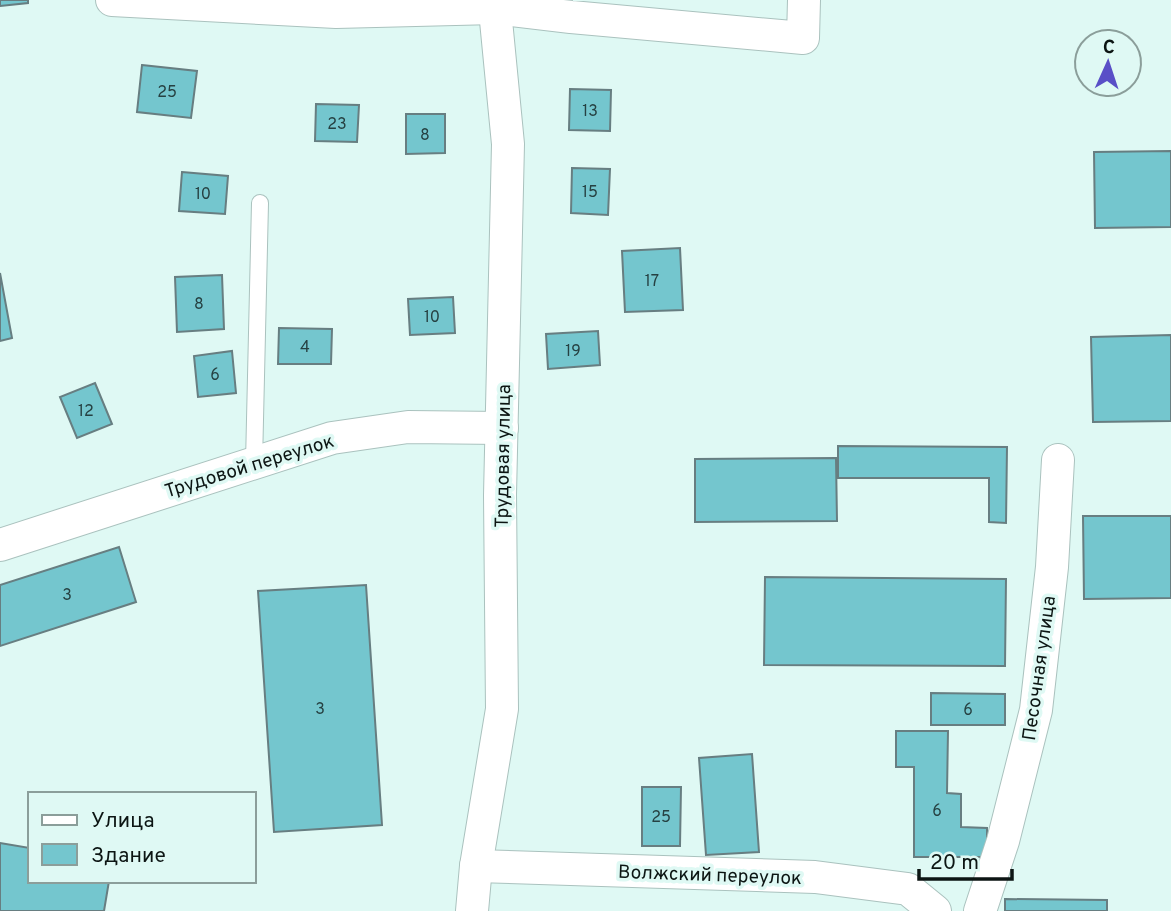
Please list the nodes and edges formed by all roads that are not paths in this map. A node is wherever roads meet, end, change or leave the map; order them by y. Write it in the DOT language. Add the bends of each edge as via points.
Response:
graph roads {
  1 [pos="112,0"];
  2 [pos="804,0"];
  3 [pos="495,4"];
  4 [pos="260,203"];
  5 [pos="502,428"];
  6 [pos="1058,460"];
  7 [pos="254,463"];
  8 [pos="1,540"];
  9 [pos="476,866"];
  10 [pos="472,911"];
  11 [pos="935,911"];
  12 [pos="980,911"];
  1 -- 3 [label="street" via="336,12"];
  2 -- 3 [label="street" via="803,38 572,17"];
  3 -- 5 [label="street, Трудовая улица" via="508,144"];
  4 -- 7 [label="lane"];
  5 -- 7 [label="street, Трудовой переулок" via="396,428 332,438"];
  5 -- 9 [label="street, Трудовая улица" via="502,709"];
  6 -- 12 [label="street, Песочная улица" via="1036,710"];
  7 -- 8 [label="street, Трудовой переулок"];
  9 -- 10 [label="street, Трудовая улица"];
  9 -- 11 [label="street, Волжский переулок" via="815,877 908,889"];
}
